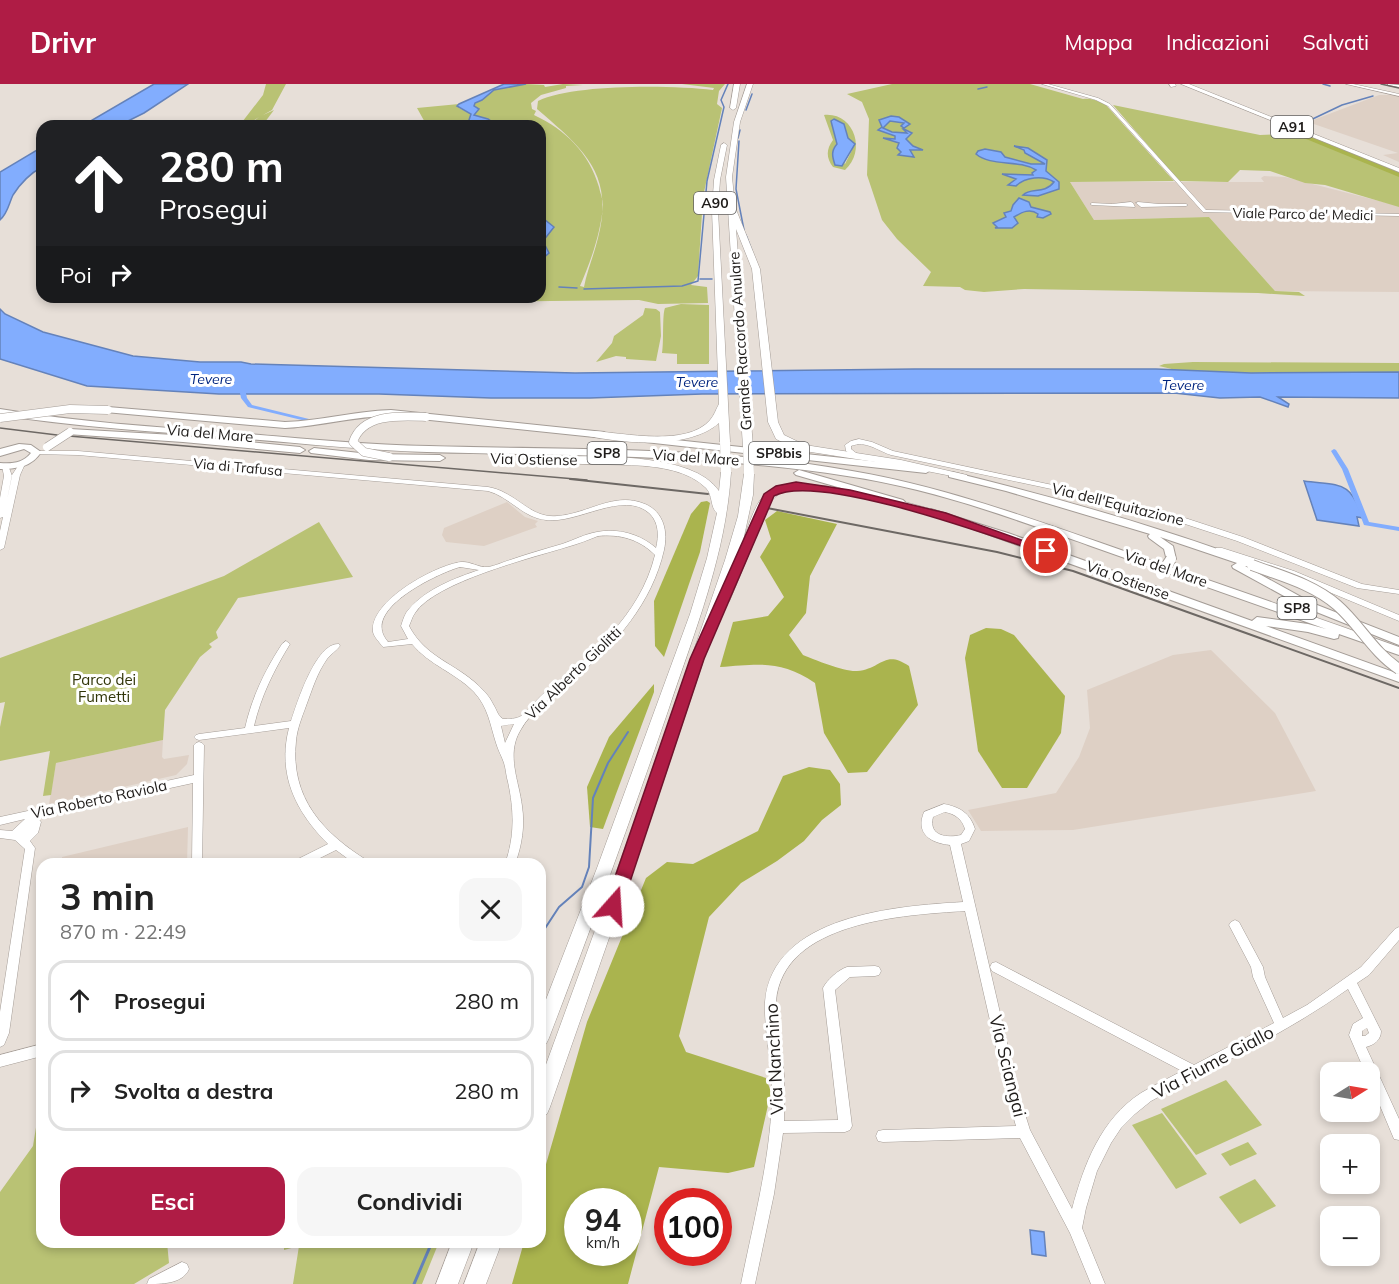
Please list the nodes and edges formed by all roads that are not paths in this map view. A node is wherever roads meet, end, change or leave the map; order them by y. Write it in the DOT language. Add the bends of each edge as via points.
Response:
graph roads {
  1 [pos="737,84"];
  2 [pos="743,84"];
  3 [pos="752,84"];
  4 [pos="1044,84"];
  5 [pos="1187,84"];
  6 [pos="1348,84"];
  7 [pos="1390,84"];
  8 [pos="1399,86"];
  9 [pos="1399,95"];
  10 [pos="733,108"];
  11 [pos="1282,116"];
  12 [pos="1264,122"];
  13 [pos="1302,130"];
  14 [pos="1399,169"];
  15 [pos="1092,203"];
  16 [pos="730,204"];
  17 [pos="1113,204"];
  18 [pos="1156,204"];
  19 [pos="1186,204"];
  20 [pos="1198,205"];
  21 [pos="1180,208"];
  22 [pos="1399,215"];
  23 [pos="723,400"];
  24 [pos="0,415"];
  25 [pos="426,417"];
  26 [pos="72,421"];
  27 [pos="253,423"];
  28 [pos="97,424"];
  29 [pos="593,434"];
  30 [pos="183,439"];
  31 [pos="319,451"];
  32 [pos="36,452"];
  33 [pos="0,453"];
  34 [pos="857,456"];
  35 [pos="389,457"];
  36 [pos="554,459"];
  37 [pos="22,464"];
  38 [pos="3,466"];
  39 [pos="963,477"];
  40 [pos="942,515"];
  41 [pos="0,516"];
  42 [pos="1138,528"];
  43 [pos="1164,535"];
  44 [pos="663,537"];
  45 [pos="718,537"];
  46 [pos="640,539"];
  47 [pos="0,548"];
  48 [pos="659,555"];
  49 [pos="1251,562"];
  50 [pos="487,569"];
  51 [pos="1113,575"];
  52 [pos="1399,592"];
  53 [pos="1209,609"];
  54 [pos="1399,618"];
  55 [pos="414,641"];
  56 [pos="1399,643"];
  57 [pos="286,644"];
  58 [pos="336,646"];
  59 [pos="1399,651"];
  60 [pos="1399,657"];
  61 [pos="697,659"];
  62 [pos="1399,669"];
  63 [pos="1399,678"];
  64 [pos="523,720"];
  65 [pos="295,724"];
  66 [pos="498,724"];
  67 [pos="249,729"];
  68 [pos="513,734"];
  69 [pos="508,760"];
  70 [pos="198,778"];
  71 [pos="33,816"];
  72 [pos="0,821"];
  73 [pos="0,834"];
  74 [pos="19,838"];
  75 [pos="955,842"];
  76 [pos="335,846"];
  77 [pos="197,858"];
  78 [pos="310,858"];
  79 [pos="354,858"];
  80 [pos="512,858"];
  81 [pos="970,906"];
  82 [pos="1235,925"];
  83 [pos="1399,932"];
  84 [pos="996,967"];
  85 [pos="875,970"];
  86 [pos="1351,982"];
  87 [pos="546,1022"];
  88 [pos="1281,1026"];
  89 [pos="0,1041"];
  90 [pos="36,1052"];
  91 [pos="0,1061"];
  92 [pos="1194,1071"];
  93 [pos="546,1090"];
  94 [pos="777,1127"];
  95 [pos="1024,1132"];
  96 [pos="1399,1134"];
  97 [pos="883,1136"];
  98 [pos="1075,1228"];
  99 [pos="461,1248"];
  100 [pos="489,1248"];
  101 [pos="182,1269"];
  102 [pos="1098,1282"];
  103 [pos="154,1284"];
  104 [pos="447,1284"];
  105 [pos="476,1284"];
  106 [pos="748,1284"];
  1 -- 10 [label="highway, Grande Raccordo Anulare"];
  2 -- 10 [label="highway, Grande Raccordo Anulare / A90"];
  3 -- 16 [label="highway, Grande Raccordo Anulare / A90" via="744,95 730,155"];
  4 -- 20 [label="street" via="1109,105"];
  5 -- 13 [label="highway, A91"];
  6 -- 9 [label="street"];
  7 -- 8 [label="main road"];
  10 -- 23 [label="highway, Grande Raccordo Anulare / A90" via="716,195"];
  11 -- 13 [label="highway"];
  12 -- 13 [label="highway"];
  13 -- 14 [label="highway, A91"];
  15 -- 17 [label="street"];
  16 -- 34 [label="highway" via="755,264 773,427 780,437 796,446"];
  16 -- 61 [label="highway, Grande Raccordo Anulare / A90, bridge" via="749,474 741,521"];
  18 -- 19 [label="street"];
  19 -- 20 [label="street"];
  19 -- 21 [label="street"];
  20 -- 22 [label="street, Viale Parco de' Medici" via="1208,212"];
  23 -- 29 [label="highway" via="720,415 709,429 693,436"];
  23 -- 45 [label="highway, Grande Raccordo Anulare / A90, bridge" via="726,472"];
  24 -- 26 [label="main road, Via del Mare / SP8"];
  24 -- 27 [label="main road"];
  24 -- 27 [label="main road, SP8bis, bridge" via="86,409"];
  24 -- 30 [label="main road, SP8bis"];
  25 -- 27 [label="main road, SP8bis, bridge" via="369,413 300,425"];
  25 -- 29 [label="main road, Via Ostiense / SP8bis"];
  25 -- 35 [label="main road, bridge" via="385,418 356,433 353,442 357,447 366,453"];
  26 -- 28 [label="main road, Via del Mare / SP8"];
  26 -- 56 [label="main road, Via del Mare / SP8" via="175,424 390,444 691,450 859,468 930,483 992,502"];
  28 -- 31 [label="main road"];
  28 -- 59 [label="main road, Via del Mare / SP8" via="376,447 682,454 854,473 982,504"];
  29 -- 39 [label="main road, Via Ostiense / SP8bis" via="859,461"];
  30 -- 31 [label="main road, SP8bis"];
  30 -- 32 [label="main road, bridge" via="70,432"];
  31 -- 35 [label="main road, Via Ostiense / SP8bis, bridge"];
  32 -- 33 [label="main road" via="22,447"];
  32 -- 37 [label="main road"];
  32 -- 44 [label="street, Via di Trafusa" via="497,491 532,514 549,519 569,517 608,503 635,504 656,515"];
  34 -- 39 [label="highway"];
  34 -- 52 [label="street, Via dell'Equitazione" via="848,450 848,445 864,441 891,453 1102,499 1228,534 1360,586"];
  35 -- 36 [label="main road, Via Ostiense / SP8bis"];
  36 -- 40 [label="main road, Via Ostiense / SP8bis" via="690,461 798,472"];
  36 -- 45 [label="highway" via="656,466 694,475 716,495"];
  37 -- 38 [label="main road"];
  37 -- 47 [label="street" via="16,475"];
  38 -- 41 [label="street" via="8,476"];
  39 -- 42 [label="main road, Via Ostiense / SP8bis"];
  40 -- 51 [label="main road, Via Ostiense / SP8bis"];
  40 -- 61 [label="highway" via="811,486 787,486 773,491 766,499"];
  42 -- 43 [label="main road, Via Ostiense / SP8bis"];
  42 -- 51 [label="main road, bridge" via="1165,544 1171,559 1161,574 1144,580"];
  43 -- 49 [label="main road, Via Ostiense / SP8bis"];
  43 -- 56 [label="main road" via="1219,556 1314,608"];
  44 -- 46 [label="street"];
  44 -- 48 [label="street, Via Alberto Giolitti"];
  45 -- 87 [label="highway, Grande Raccordo Anulare / A90" via="706,583 622,822"];
  46 -- 48 [label="street"];
  46 -- 50 [label="street" via="597,534"];
  48 -- 64 [label="street, Via Alberto Giolitti" via="646,592 620,630"];
  49 -- 54 [label="street" via="1305,578"];
  49 -- 62 [label="main road, Via Ostiense / SP8bis, bridge" via="1327,598 1346,614 1372,649"];
  50 -- 55 [label="street" via="440,589 414,607 405,624"];
  50 -- 55 [label="street" via="454,567 416,584 390,604 378,622 382,642 386,645"];
  51 -- 53 [label="main road, Via Ostiense / SP8bis"];
  53 -- 60 [label="main road" via="1318,631"];
  53 -- 63 [label="main road, Via Ostiense / SP8bis"];
  55 -- 66 [label="street" via="478,690"];
  57 -- 67 [label="street" via="264,682"];
  58 -- 65 [label="street" via="312,680"];
  61 -- 93 [label="highway, Grande Raccordo Anulare / A90"];
  64 -- 66 [label="street"];
  64 -- 68 [label="street, Via Alberto Giolitti"];
  65 -- 67 [label="street"];
  65 -- 76 [label="street" via="290,758 297,794 313,822"];
  66 -- 68 [label="street"];
  66 -- 69 [label="street"];
  67 -- 70 [label="street" via="199,741"];
  68 -- 69 [label="street, Via Alberto Giolitti"];
  69 -- 80 [label="street" via="518,825"];
  70 -- 71 [label="street, Via Roberto Raviola"];
  70 -- 77 [label="street"];
  71 -- 72 [label="street, Via Roberto Raviola"];
  71 -- 74 [label="street" via="34,830"];
  73 -- 74 [label="street"];
  74 -- 89 [label="street" via="30,848"];
  75 -- 81 [label="street, Via Sciangai"];
  76 -- 78 [label="street"];
  76 -- 79 [label="street"];
  81 -- 94 [label="street, Via Nanchino" via="896,913 848,924 813,938 788,958 776,977 771,1000 778,1076"];
  81 -- 95 [label="street, Via Sciangai"];
  82 -- 88 [label="street"];
  83 -- 86 [label="street, Via Fiume Giallo"];
  84 -- 92 [label="street"];
  85 -- 94 [label="street" via="847,972 829,988 845,1126"];
  86 -- 88 [label="street, Via Fiume Giallo"];
  86 -- 96 [label="street" via="1369,1021 1355,1030 1357,1042"];
  88 -- 92 [label="street, Via Fiume Giallo"];
  90 -- 91 [label="street"];
  92 -- 98 [label="street, Via Fiume Giallo" via="1146,1097 1117,1120 1096,1155"];
  94 -- 106 [label="street, Via Nanchino"];
  95 -- 97 [label="street"];
  95 -- 98 [label="street, Via Sciangai"];
  98 -- 102 [label="street, Via Sciangai"];
  99 -- 104 [label="highway"];
  100 -- 105 [label="highway"];
  101 -- 103 [label="street"];
}
